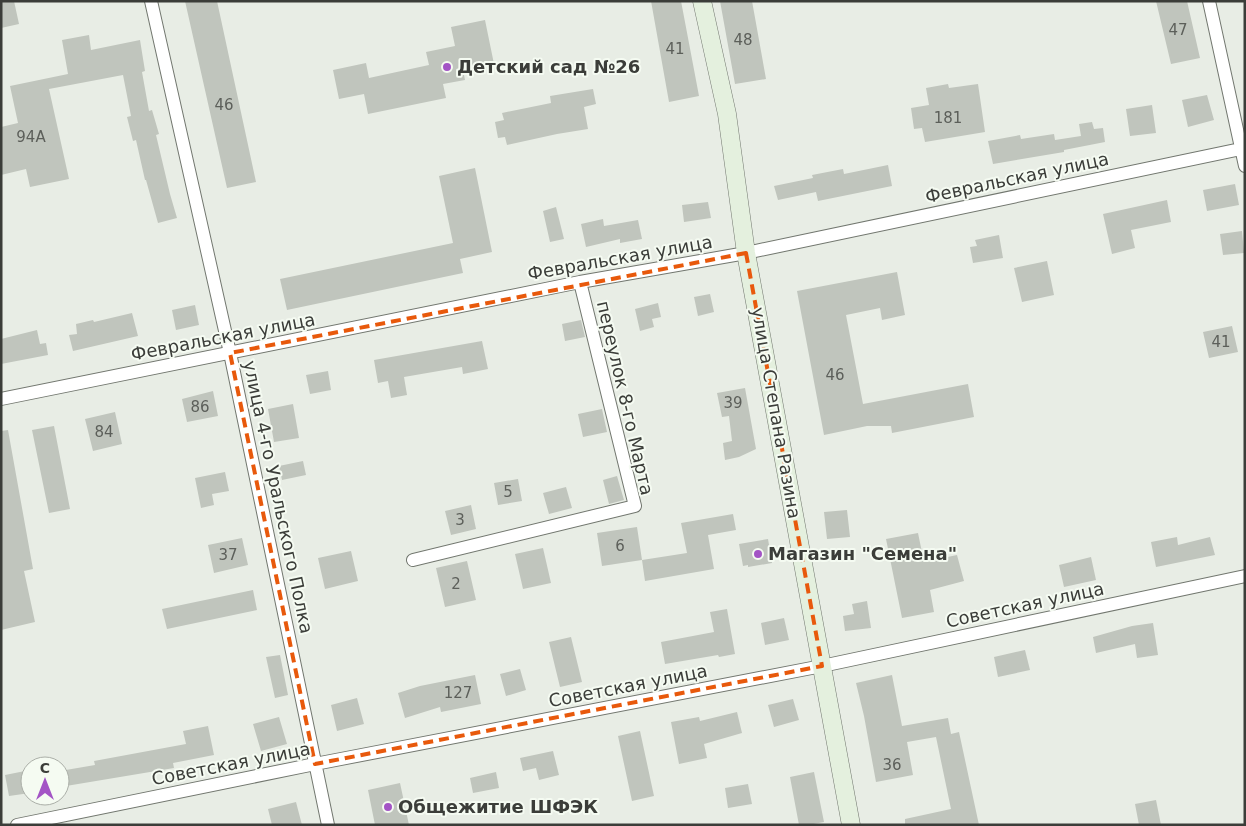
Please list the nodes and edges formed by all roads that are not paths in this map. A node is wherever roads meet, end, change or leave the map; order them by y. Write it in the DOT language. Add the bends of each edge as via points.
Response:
graph roads {
  1 [pos="151,1"];
  2 [pos="702,1"];
  3 [pos="1209,1"];
  4 [pos="1243,148"];
  5 [pos="1245,166"];
  6 [pos="746,253"];
  7 [pos="580,282"];
  8 [pos="230,353"];
  9 [pos="1,399"];
  10 [pos="413,560"];
  11 [pos="1245,576"];
  12 [pos="822,666"];
  13 [pos="315,764"];
  14 [pos="17,825"];
  15 [pos="328,825"];
  16 [pos="850,825"];
  1 -- 8 [label="street, улица 4-го Уральского Полка"];
  2 -- 6 [label="main road, улица Степана Разина" via="727,114"];
  3 -- 4 [label="street"];
  4 -- 5 [label="street"];
  4 -- 6 [label="street, Февральская улица"];
  6 -- 7 [label="street, Февральская улица"];
  6 -- 12 [label="main road, улица Степана Разина"];
  7 -- 8 [label="street, Февральская улица"];
  7 -- 10 [label="street, переулок 8-го Марта" via="635,506"];
  8 -- 9 [label="street, Февральская улица"];
  8 -- 13 [label="street, улица 4-го Уральского Полка"];
  11 -- 12 [label="street, Советская улица"];
  12 -- 13 [label="street, Советская улица"];
  12 -- 16 [label="main road, улица Степана Разина"];
  13 -- 14 [label="street, Советская улица"];
  13 -- 15 [label="street, улица 4-го Уральского Полка"];
}
